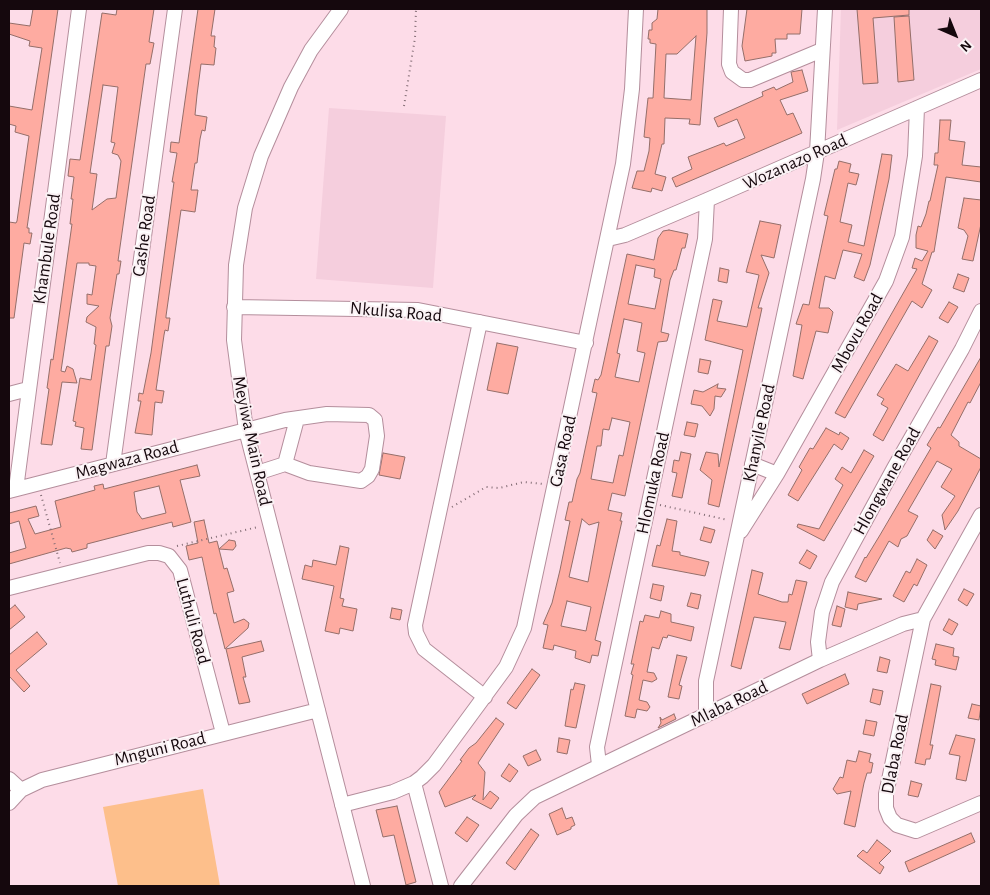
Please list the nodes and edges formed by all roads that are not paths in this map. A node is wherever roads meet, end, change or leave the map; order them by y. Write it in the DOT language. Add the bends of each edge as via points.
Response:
graph roads {
  1 [pos="80,9"];
  2 [pos="175,9"];
  3 [pos="341,9"];
  4 [pos="636,9"];
  5 [pos="731,9"];
  6 [pos="825,9"];
  7 [pos="822,50"];
  8 [pos="981,80"];
  9 [pos="917,108"];
  10 [pos="817,152"];
  11 [pos="707,200"];
  12 [pos="608,240"];
  13 [pos="234,307"];
  14 [pos="981,311"];
  15 [pos="480,322"];
  16 [pos="586,343"];
  17 [pos="28,389"];
  18 [pos="9,394"];
  19 [pos="297,419"];
  20 [pos="246,430"];
  21 [pos="113,464"];
  22 [pos="285,464"];
  23 [pos="752,464"];
  24 [pos="257,473"];
  25 [pos="777,474"];
  26 [pos="12,490"];
  27 [pos="981,515"];
  28 [pos="739,529"];
  29 [pos="9,588"];
  30 [pos="923,620"];
  31 [pos="820,660"];
  32 [pos="485,697"];
  33 [pos="318,710"];
  34 [pos="706,715"];
  35 [pos="223,733"];
  36 [pos="599,765"];
  37 [pos="9,779"];
  38 [pos="414,783"];
  39 [pos="21,790"];
  40 [pos="9,803"];
  41 [pos="981,803"];
  42 [pos="342,805"];
  43 [pos="363,886"];
  44 [pos="441,886"];
  45 [pos="462,886"];
  1 -- 17 [label="street, Khambule Road"];
  2 -- 21 [label="street, Gashe Road"];
  3 -- 13 [label="street, Meyiwa Main Road" via="311,50 261,156 246,208 236,265"];
  4 -- 12 [label="street, Gasa Road" via="628,132"];
  5 -- 7 [label="street" via="728,64 732,72 743,80"];
  6 -- 7 [label="street, Khanyile Road"];
  7 -- 10 [label="street, Khanyile Road"];
  8 -- 9 [label="street, Wozanazo Road"];
  9 -- 10 [label="street, Wozanazo Road"];
  9 -- 25 [label="street, Mbovu Road" via="915,156 902,237 895,258 886,281"];
  10 -- 11 [label="street, Wozanazo Road"];
  10 -- 23 [label="street, Khanyile Road"];
  11 -- 12 [label="street, Wozanazo Road"];
  11 -- 36 [label="street, Hlomuka Road" via="705,239 597,746"];
  12 -- 16 [label="street, Gasa Road"];
  13 -- 15 [label="street, Nkulisa Road" via="396,308"];
  13 -- 20 [label="street, Meyiwa Main Road" via="237,374"];
  14 -- 31 [label="street, Hlongwane Road" via="832,582 822,612 818,642"];
  15 -- 16 [label="street, Nkulisa Road"];
  15 -- 32 [label="street" via="415,625 424,649"];
  16 -- 32 [label="street, Gasa Road" via="524,628 506,667"];
  17 -- 18 [label="street"];
  17 -- 26 [label="street, Khambule Road"];
  19 -- 20 [label="street, Magwaza Road"];
  19 -- 22 [label="street"];
  19 -- 22 [label="street" via="327,414 372,417 378,436 372,469 368,476 356,482 309,473"];
  20 -- 21 [label="street, Magwaza Road"];
  20 -- 24 [label="street, Meyiwa Main Road"];
  21 -- 26 [label="street, Magwaza Road"];
  22 -- 24 [label="street"];
  23 -- 25 [label="street"];
  23 -- 28 [label="street, Khanyile Road"];
  24 -- 33 [label="street, Meyiwa Main Road"];
  25 -- 28 [label="street, Mbovu Road"];
  27 -- 30 [label="street"];
  28 -- 34 [label="street, Khanyile Road" via="706,681"];
  29 -- 35 [label="street, Luthuli Road" via="148,553 169,556 180,570"];
  30 -- 31 [label="street, Mlaba Road" via="903,624"];
  30 -- 41 [label="street, Dlaba Road" via="886,794 886,808 897,825 916,830"];
  31 -- 34 [label="street, Mlaba Road"];
  32 -- 38 [label="street, Gasa Road" via="434,765"];
  33 -- 35 [label="street, Mnguni Road"];
  33 -- 42 [label="street, Meyiwa Main Road"];
  34 -- 36 [label="street, Mlaba Road"];
  35 -- 39 [label="street, Mnguni Road" via="42,780"];
  36 -- 45 [label="street, Mlaba Road" via="524,807"];
  37 -- 39 [label="street"];
  38 -- 42 [label="street, Gasa Road"];
  38 -- 44 [label="street"];
  39 -- 40 [label="street, Mnguni Road"];
  42 -- 43 [label="street, Meyiwa Main Road"];
}
